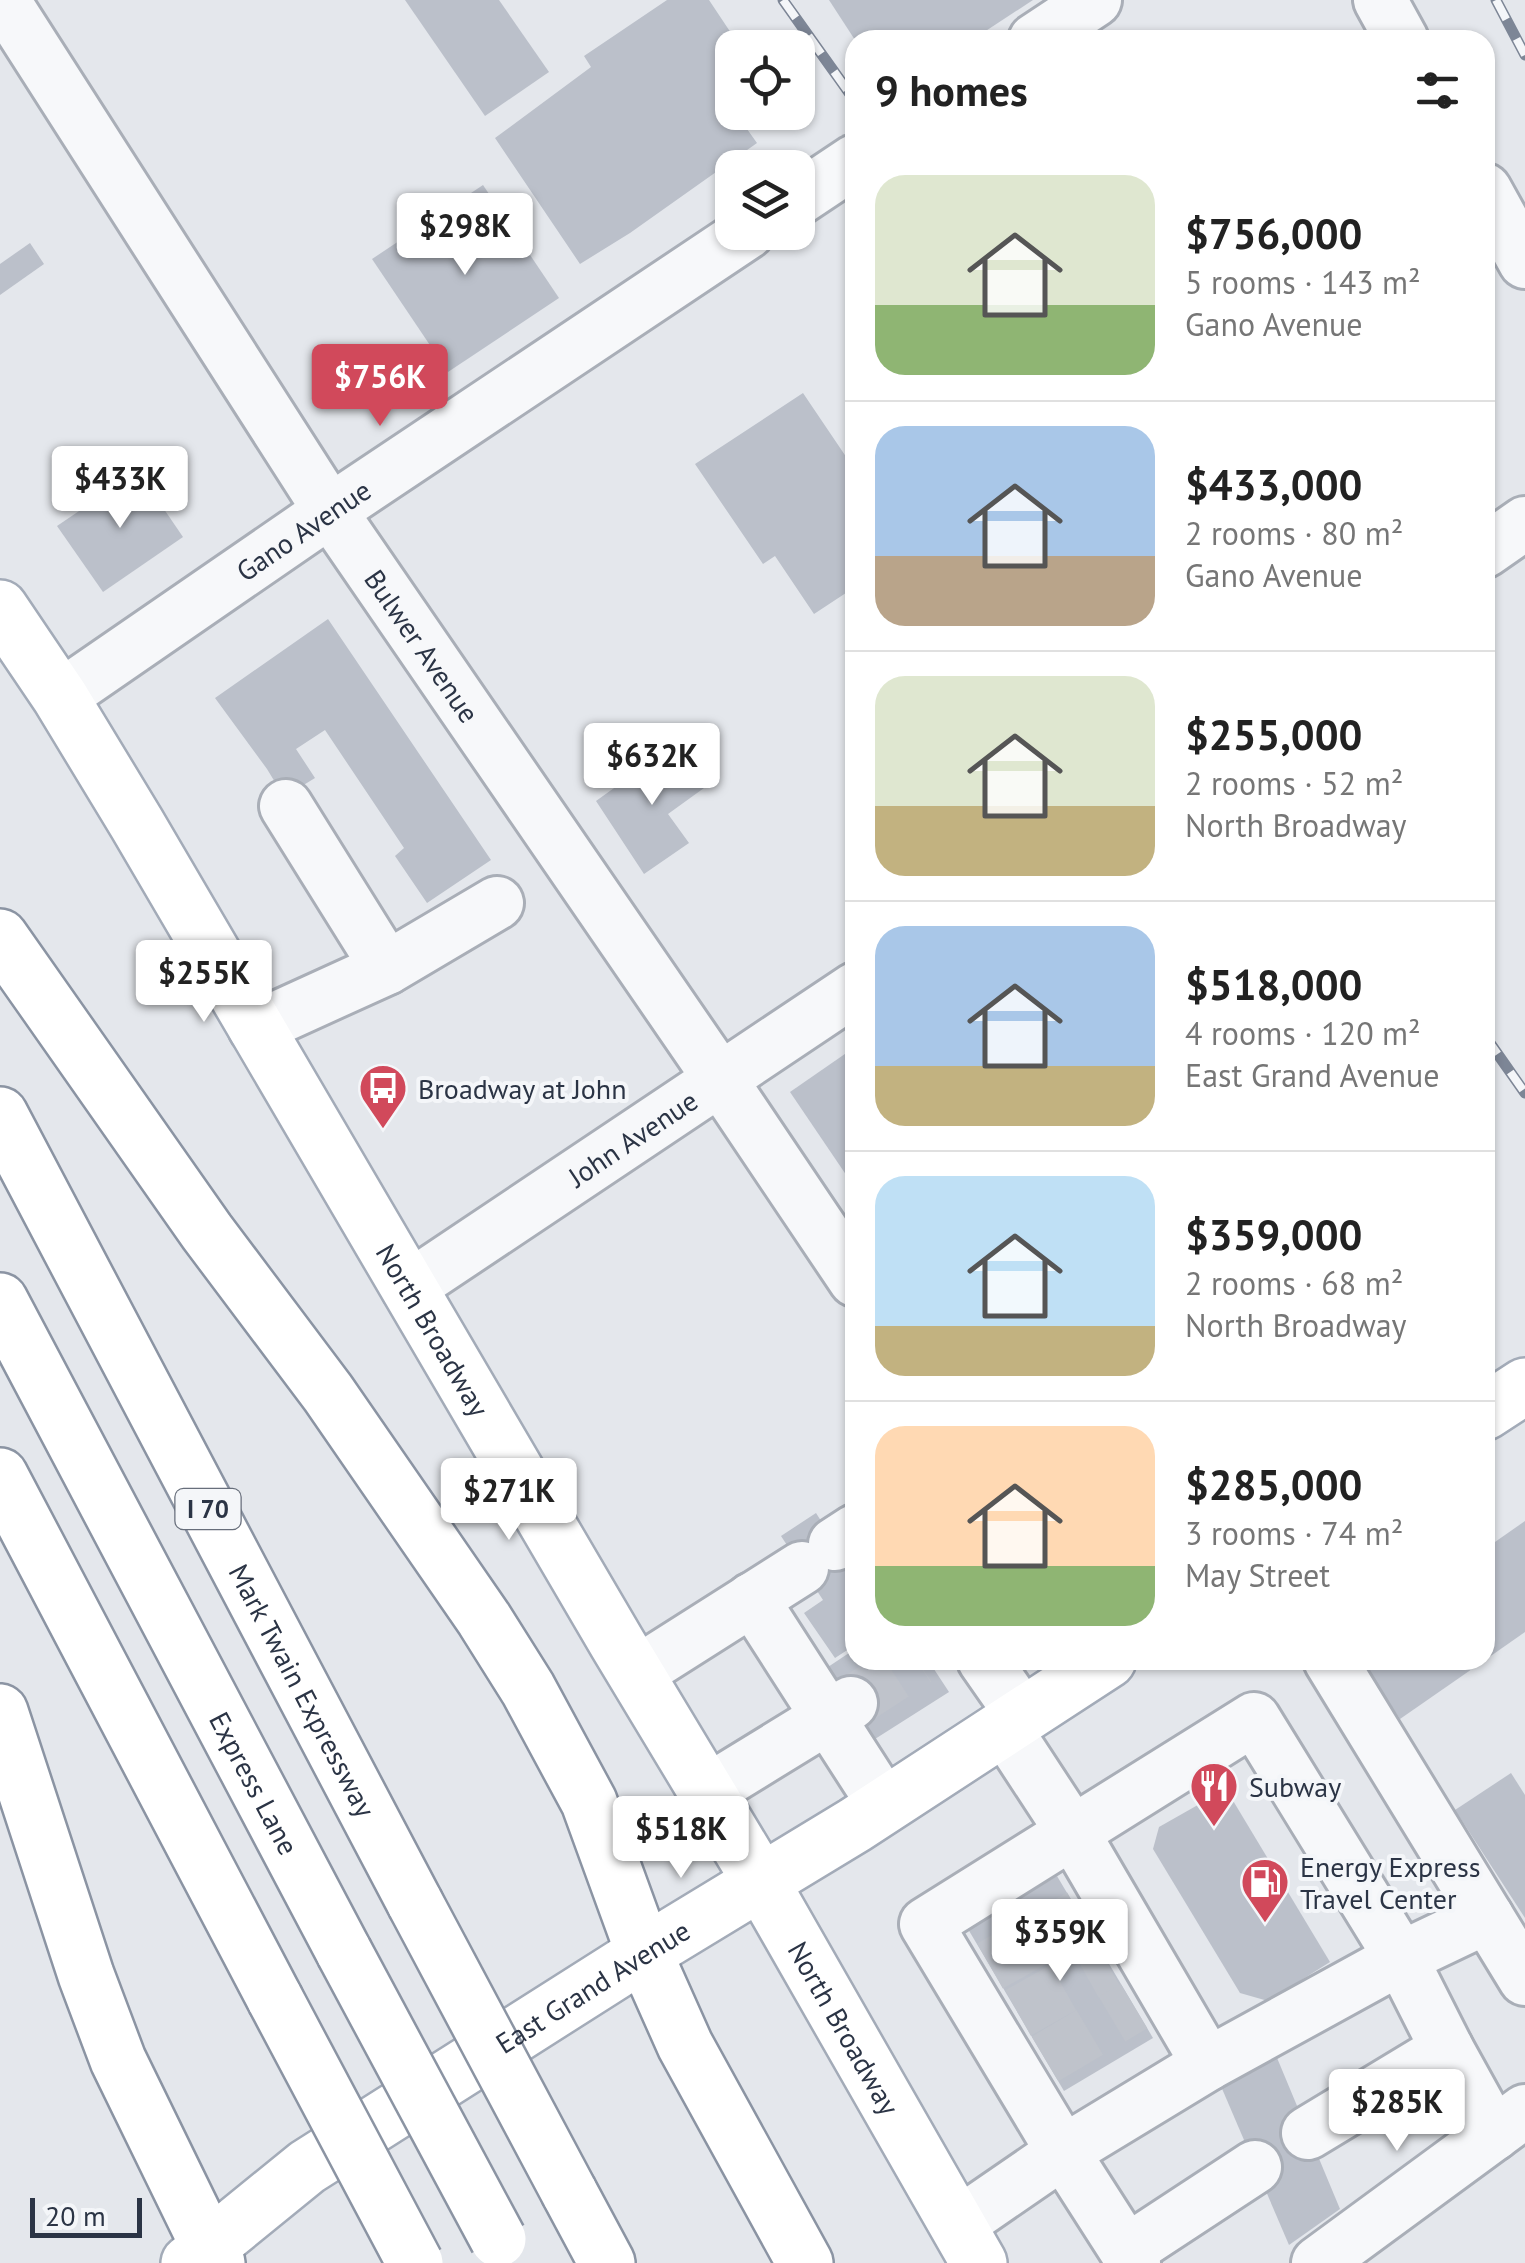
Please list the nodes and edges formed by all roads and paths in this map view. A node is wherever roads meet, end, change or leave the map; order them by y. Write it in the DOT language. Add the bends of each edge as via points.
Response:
graph roads {
  1 [pos="3,0"];
  2 [pos="1094,0"];
  3 [pos="1380,0"];
  4 [pos="1050,30"];
  5 [pos="1396,30"];
  6 [pos="845,168"];
  7 [pos="815,188"];
  8 [pos="1495,208"];
  9 [pos="721,250"];
  10 [pos="1525,262"];
  11 [pos="330,512"];
  12 [pos="1525,523"];
  13 [pos="1495,544"];
  14 [pos="0,608"];
  15 [pos="60,696"];
  16 [pos="286,806"];
  17 [pos="497,903"];
  18 [pos="0,937"];
  19 [pos="387,968"];
  20 [pos="845,997"];
  21 [pos="256,1028"];
  22 [pos="720,1079"];
  23 [pos="0,1116"];
  24 [pos="845,1265"];
  25 [pos="408,1288"];
  26 [pos="0,1302"];
  27 [pos="1525,1386"];
  28 [pos="1495,1406"];
  29 [pos="0,1476"];
  30 [pos="831,1548"];
  31 [pos="752,1599"];
  32 [pos="989,1670"];
  33 [pos="1093,1670"];
  34 [pos="1336,1670"];
  35 [pos="636,1674"];
  36 [pos="839,1710"];
  37 [pos="0,1712"];
  38 [pos="1014,1722"];
  39 [pos="706,1792"];
  40 [pos="884,1806"];
  41 [pos="1073,1833"];
  42 [pos="761,1882"];
  43 [pos="1487,1917"];
  44 [pos="644,1953"];
  45 [pos="1402,1958"];
  46 [pos="1525,1979"];
  47 [pos="1447,2049"];
  48 [pos="1208,2064"];
  49 [pos="1510,2122"];
  50 [pos="1308,2133"];
  51 [pos="1063,2152"];
  52 [pos="1255,2166"];
  53 [pos="968,2244"];
  54 [pos="504,2251"];
  55 [pos="205,2257"];
  56 [pos="1130,2257"];
  57 [pos="414,2263"];
  58 [pos="607,2263"];
  59 [pos="805,2263"];
  60 [pos="1318,2263"];
  1 -- 11 [label="street, Bulwer Avenue"];
  2 -- 4 [label="street"];
  3 -- 5 [label="street"];
  6 -- 7 [label="street"];
  8 -- 10 [label="street"];
  9 -- 11 [label="street, Gano Avenue"];
  11 -- 15 [label="street, Gano Avenue"];
  11 -- 22 [label="street, Bulwer Avenue"];
  12 -- 13 [label="street"];
  14 -- 15 [label="main road, North Broadway"];
  15 -- 21 [label="main road, North Broadway"];
  16 -- 19 [label="street"];
  17 -- 19 [label="street"];
  18 -- 44 [label="main road" via="484,1619 590,1802"];
  19 -- 21 [label="street"];
  20 -- 22 [label="street, John Avenue"];
  21 -- 25 [label="main road, North Broadway"];
  22 -- 24 [label="street, Bulwer Avenue"];
  22 -- 25 [label="street, John Avenue"];
  23 -- 58 [label="main road, Mark Twain Expressway / I 70, bridge"];
  25 -- 35 [label="main road, North Broadway"];
  26 -- 54 [label="main road, Express Lane, bridge"];
  27 -- 28 [label="main road"];
  29 -- 57 [label="main road, bridge"];
  30 -- 31 [label="street"];
  31 -- 35 [label="street"];
  31 -- 36 [label="street"];
  32 -- 38 [label="street"];
  33 -- 38 [label="main road, East Grand Avenue"];
  34 -- 43 [label="street"];
  35 -- 39 [label="main road, North Broadway"];
  36 -- 39 [label="street"];
  36 -- 40 [label="street"];
  37 -- 55 [label="main road" via="118,2060"];
  38 -- 40 [label="main road, East Grand Avenue"];
  38 -- 41 [label="street"];
  39 -- 42 [label="main road, North Broadway"];
  40 -- 42 [label="main road, East Grand Avenue"];
  41 -- 45 [label="street" via="1254,1720"];
  41 -- 48 [label="street" via="1096,1906 1136,1976"];
  41 -- 51 [label="street" via="926,1924 976,1974 1004,2020 1031,2066"];
  42 -- 44 [label="main road, East Grand Avenue"];
  42 -- 53 [label="main road, North Broadway"];
  43 -- 45 [label="street"];
  43 -- 46 [label="street"];
  44 -- 55 [label="main road, East Grand Avenue" via="307,2167"];
  44 -- 59 [label="main road" via="684,2045"];
  45 -- 47 [label="street"];
  45 -- 48 [label="street"];
  47 -- 49 [label="street"];
  47 -- 50 [label="street"];
  48 -- 51 [label="street"];
  49 -- 60 [label="street"];
  51 -- 53 [label="street"];
  51 -- 56 [label="street"];
  52 -- 56 [label="street"];
}
